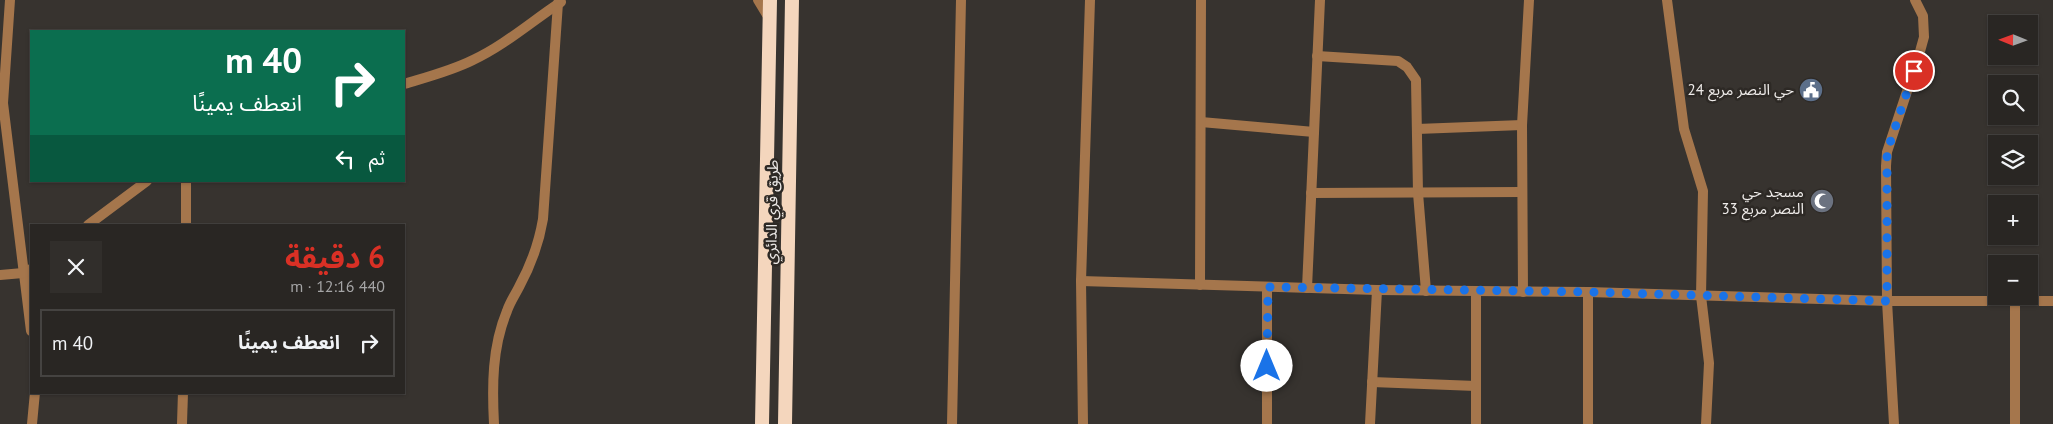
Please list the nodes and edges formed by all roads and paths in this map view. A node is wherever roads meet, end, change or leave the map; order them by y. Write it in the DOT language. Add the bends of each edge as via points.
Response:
graph roads {
  1 [pos="10,0"];
  2 [pos="758,0"];
  3 [pos="770,0"];
  4 [pos="792,0"];
  5 [pos="961,0"];
  6 [pos="1090,0"];
  7 [pos="1201,0"];
  8 [pos="1320,0"];
  9 [pos="1529,0"];
  10 [pos="1667,0"];
  11 [pos="1915,0"];
  12 [pos="561,2"];
  13 [pos="769,18"];
  14 [pos="1317,56"];
  15 [pos="405,84"];
  16 [pos="1,103"];
  17 [pos="1200,122"];
  18 [pos="1522,125"];
  19 [pos="1416,129"];
  20 [pos="1314,132"];
  21 [pos="145,182"];
  22 [pos="186,182"];
  23 [pos="1522,192"];
  24 [pos="1311,193"];
  25 [pos="1418,193"];
  26 [pos="89,224"];
  27 [pos="186,224"];
  28 [pos="27,271"];
  29 [pos="0,275"];
  30 [pos="1080,281"];
  31 [pos="1200,285"];
  32 [pos="1268,287"];
  33 [pos="1307,288"];
  34 [pos="1377,290"];
  35 [pos="1426,291"];
  36 [pos="1476,292"];
  37 [pos="1523,292"];
  38 [pos="1588,292"];
  39 [pos="1700,296"];
  40 [pos="1988,300"];
  41 [pos="1887,301"];
  42 [pos="2038,301"];
  43 [pos="2053,301"];
  44 [pos="2015,305"];
  45 [pos="30,316"];
  46 [pos="1372,382"];
  47 [pos="1476,386"];
  48 [pos="35,394"];
  49 [pos="183,394"];
  50 [pos="32,424"];
  51 [pos="182,424"];
  52 [pos="494,424"];
  53 [pos="762,424"];
  54 [pos="784,424"];
  55 [pos="952,424"];
  56 [pos="1083,424"];
  57 [pos="1267,424"];
  58 [pos="1370,424"];
  59 [pos="1476,424"];
  60 [pos="1588,424"];
  61 [pos="1706,424"];
  62 [pos="1894,424"];
  63 [pos="2015,424"];
  1 -- 16 [label="street"];
  2 -- 13 [label="street"];
  3 -- 13 [label="highway, طريق قري الدائري"];
  4 -- 54 [label="highway, طريق قري الدائري"];
  5 -- 55 [label="street"];
  6 -- 30 [label="street"];
  7 -- 17 [label="street"];
  8 -- 14 [label="street"];
  9 -- 18 [label="street"];
  10 -- 39 [label="street" via="1684,130 1703,191"];
  11 -- 41 [label="street" via="1922,16 1924,37 1887,152"];
  12 -- 15 [label="street" via="476,59"];
  12 -- 52 [label="street" via="540,239 498,336 494,360"];
  13 -- 53 [label="highway, طريق قري الدائري"];
  14 -- 19 [label="street" via="1398,61 1407,67 1416,80"];
  14 -- 20 [label="street"];
  16 -- 28 [label="street"];
  17 -- 20 [label="street"];
  17 -- 31 [label="street"];
  18 -- 19 [label="street"];
  18 -- 23 [label="street"];
  19 -- 25 [label="street"];
  20 -- 24 [label="street"];
  21 -- 26 [label="street"];
  22 -- 27 [label="street"];
  23 -- 25 [label="street"];
  23 -- 37 [label="street"];
  24 -- 25 [label="street"];
  24 -- 33 [label="street"];
  25 -- 35 [label="street"];
  28 -- 29 [label="street"];
  28 -- 45 [label="street"];
  30 -- 31 [label="street"];
  30 -- 56 [label="street"];
  31 -- 32 [label="street"];
  32 -- 33 [label="street"];
  32 -- 57 [label="street"];
  33 -- 34 [label="street"];
  34 -- 35 [label="street"];
  34 -- 46 [label="street"];
  35 -- 36 [label="street"];
  36 -- 37 [label="street"];
  36 -- 47 [label="street"];
  37 -- 38 [label="street"];
  38 -- 39 [label="street"];
  38 -- 60 [label="street"];
  39 -- 41 [label="street"];
  39 -- 61 [label="street" via="1709,364"];
  40 -- 41 [label="street"];
  41 -- 62 [label="street"];
  42 -- 43 [label="street"];
  44 -- 63 [label="street"];
  46 -- 47 [label="street"];
  46 -- 58 [label="street"];
  47 -- 59 [label="street"];
  48 -- 50 [label="street"];
  49 -- 51 [label="street"];
}
